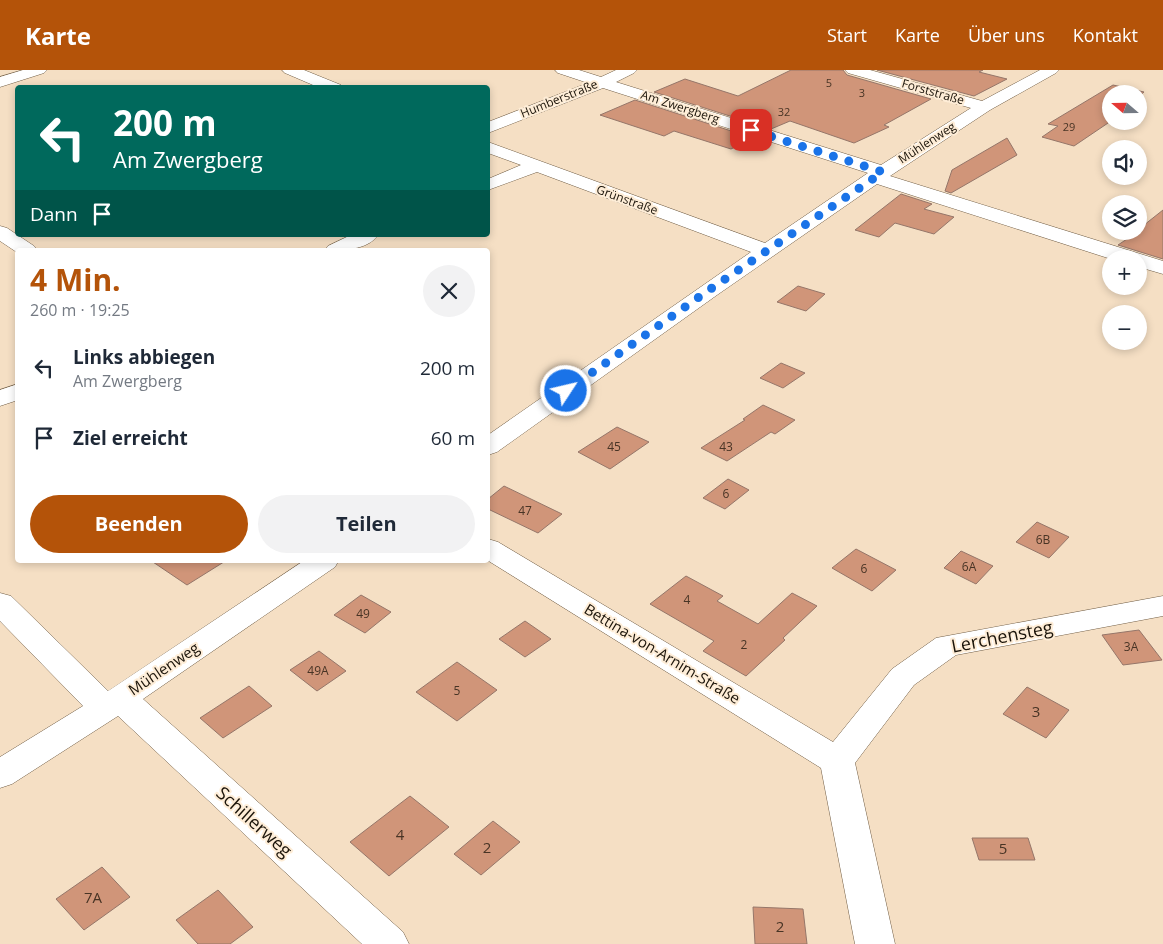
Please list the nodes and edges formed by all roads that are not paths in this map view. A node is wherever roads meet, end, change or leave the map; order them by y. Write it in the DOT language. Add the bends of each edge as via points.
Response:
graph roads {
  1 [pos="290,70"];
  2 [pos="563,70"];
  3 [pos="629,70"];
  4 [pos="853,70"];
  5 [pos="1051,70"];
  6 [pos="35,76"];
  7 [pos="0,82"];
  8 [pos="601,82"];
  9 [pos="328,85"];
  10 [pos="984,107"];
  11 [pos="490,127"];
  12 [pos="490,147"];
  13 [pos="535,166"];
  14 [pos="879,174"];
  15 [pos="490,185"];
  16 [pos="0,232"];
  17 [pos="24,248"];
  18 [pos="1106,250"];
  19 [pos="768,251"];
  20 [pos="1147,263"];
  21 [pos="1163,268"];
  22 [pos="15,392"];
  23 [pos="0,399"];
  24 [pos="490,446"];
  25 [pos="490,549"];
  26 [pos="320,563"];
  27 [pos="0,603"];
  28 [pos="1163,606"];
  29 [pos="112,702"];
  30 [pos="836,761"];
  31 [pos="0,774"];
  32 [pos="389,944"];
  33 [pos="875,944"];
  1 -- 9 [label="street"];
  2 -- 8 [label="street, Am Zwergberg"];
  3 -- 8 [label="street, Humberstraße"];
  4 -- 10 [label="street, Forststraße"];
  5 -- 10 [label="street, Mühlenweg"];
  6 -- 7 [label="street"];
  8 -- 11 [label="street, Humberstraße"];
  8 -- 14 [label="street, Am Zwergberg"];
  10 -- 14 [label="street, Mühlenweg"];
  12 -- 13 [label="street, Grünstraße"];
  13 -- 15 [label="street"];
  13 -- 19 [label="street, Grünstraße"];
  14 -- 18 [label="street, Am Zwergberg"];
  14 -- 19 [label="street, Mühlenweg"];
  16 -- 17 [label="street"];
  19 -- 24 [label="street, Mühlenweg"];
  20 -- 21 [label="street"];
  22 -- 23 [label="street"];
  25 -- 30 [label="street, Bettina-von-Arnim-Straße"];
  26 -- 29 [label="street, Mühlenweg"];
  27 -- 29 [label="street, Schillerweg"];
  28 -- 30 [label="street, Lerchensteg" via="947,646 903,677"];
  29 -- 31 [label="street, Mühlenweg"];
  29 -- 32 [label="street, Schillerweg" via="163,739"];
  30 -- 33 [label="street"];
}
